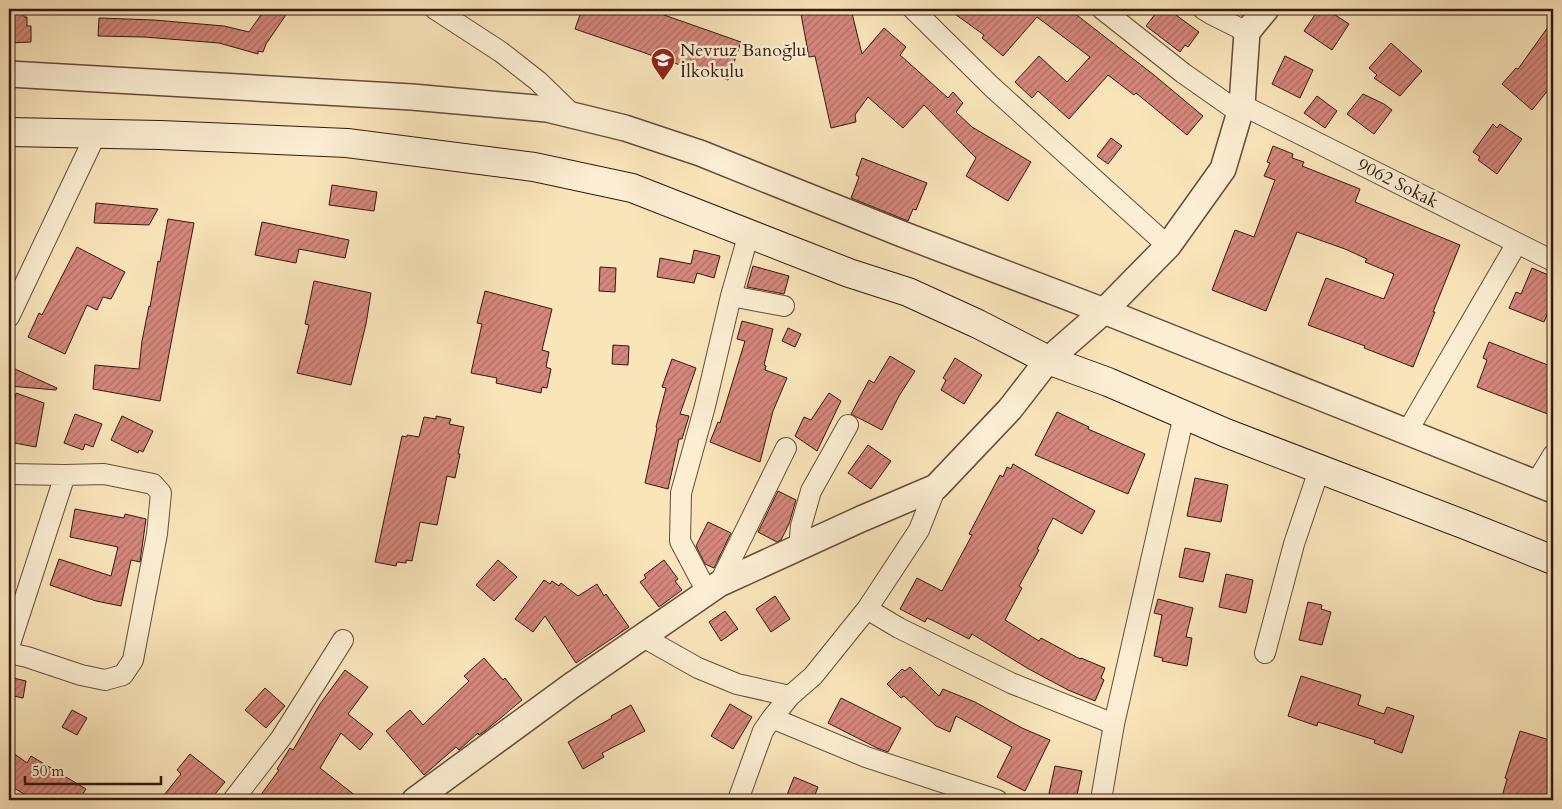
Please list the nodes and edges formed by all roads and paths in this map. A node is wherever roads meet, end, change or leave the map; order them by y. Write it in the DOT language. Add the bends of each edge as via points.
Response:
graph roads {
  1 [pos="435,9"];
  2 [pos="913,9"];
  3 [pos="1102,9"];
  4 [pos="1203,9"];
  5 [pos="1266,9"];
  6 [pos="1247,32"];
  7 [pos="9,74"];
  8 [pos="1241,109"];
  9 [pos="574,116"];
  10 [pos="9,132"];
  11 [pos="96,134"];
  12 [pos="749,233"];
  13 [pos="1517,243"];
  14 [pos="1168,246"];
  15 [pos="1553,261"];
  16 [pos="731,296"];
  17 [pos="784,306"];
  18 [pos="1104,311"];
  19 [pos="9,316"];
  20 [pos="1048,360"];
  21 [pos="1184,415"];
  22 [pos="848,425"];
  23 [pos="1407,432"];
  24 [pos="786,448"];
  25 [pos="1553,455"];
  26 [pos="1319,470"];
  27 [pos="9,474"];
  28 [pos="65,475"];
  29 [pos="1545,486"];
  30 [pos="936,487"];
  31 [pos="799,548"];
  32 [pos="1553,560"];
  33 [pos="713,588"];
  34 [pos="867,609"];
  35 [pos="643,637"];
  36 [pos="343,640"];
  37 [pos="9,647"];
  38 [pos="1265,652"];
  39 [pos="9,653"];
  40 [pos="790,696"];
  41 [pos="772,718"];
  42 [pos="1114,724"];
  43 [pos="233,800"];
  44 [pos="415,800"];
  45 [pos="738,800"];
  46 [pos="997,800"];
  47 [pos="1101,800"];
  1 -- 9 [label="street" via="501,52 538,81"];
  2 -- 14 [label="street" via="992,87"];
  3 -- 8 [label="street, 9062 Sokak" via="1183,73"];
  4 -- 6 [label="street"];
  5 -- 6 [label="street"];
  6 -- 8 [label="street"];
  7 -- 9 [label="street" via="412,97 547,109"];
  8 -- 13 [label="street, 9062 Sokak"];
  8 -- 14 [label="street" via="1224,169"];
  9 -- 18 [label="street" via="700,152"];
  10 -- 11 [label="main road"];
  11 -- 12 [label="main road" via="347,143 534,167 632,188"];
  11 -- 19 [label="street"];
  12 -- 16 [label="street"];
  12 -- 20 [label="main road" via="849,273 908,292"];
  13 -- 15 [label="street, 9062 Sokak"];
  13 -- 23 [label="street"];
  14 -- 18 [label="street"];
  16 -- 17 [label="street"];
  16 -- 33 [label="street" via="681,493 680,541"];
  18 -- 20 [label="street"];
  18 -- 23 [label="street"];
  20 -- 21 [label="main road"];
  20 -- 30 [label="street" via="1010,409"];
  21 -- 26 [label="main road"];
  21 -- 42 [label="street"];
  22 -- 31 [label="street" via="811,491 801,526"];
  23 -- 29 [label="street"];
  24 -- 33 [label="street"];
  25 -- 29 [label="street"];
  26 -- 32 [label="main road"];
  26 -- 38 [label="street" via="1294,544"];
  27 -- 28 [label="street"];
  28 -- 37 [label="street"];
  28 -- 39 [label="street" via="104,474 153,484 161,493 157,534 133,660 123,675 105,680"];
  30 -- 31 [label="street"];
  30 -- 34 [label="street" via="920,530"];
  31 -- 33 [label="street"];
  33 -- 35 [label="street"];
  34 -- 40 [label="street" via="813,676"];
  34 -- 42 [label="street" via="1011,684"];
  35 -- 40 [label="street" via="698,668 737,684"];
  35 -- 44 [label="street"];
  36 -- 43 [label="street" via="281,738"];
  40 -- 41 [label="street"];
  41 -- 45 [label="street" via="763,731"];
  41 -- 46 [label="street" via="866,757"];
  42 -- 47 [label="street"];
}
